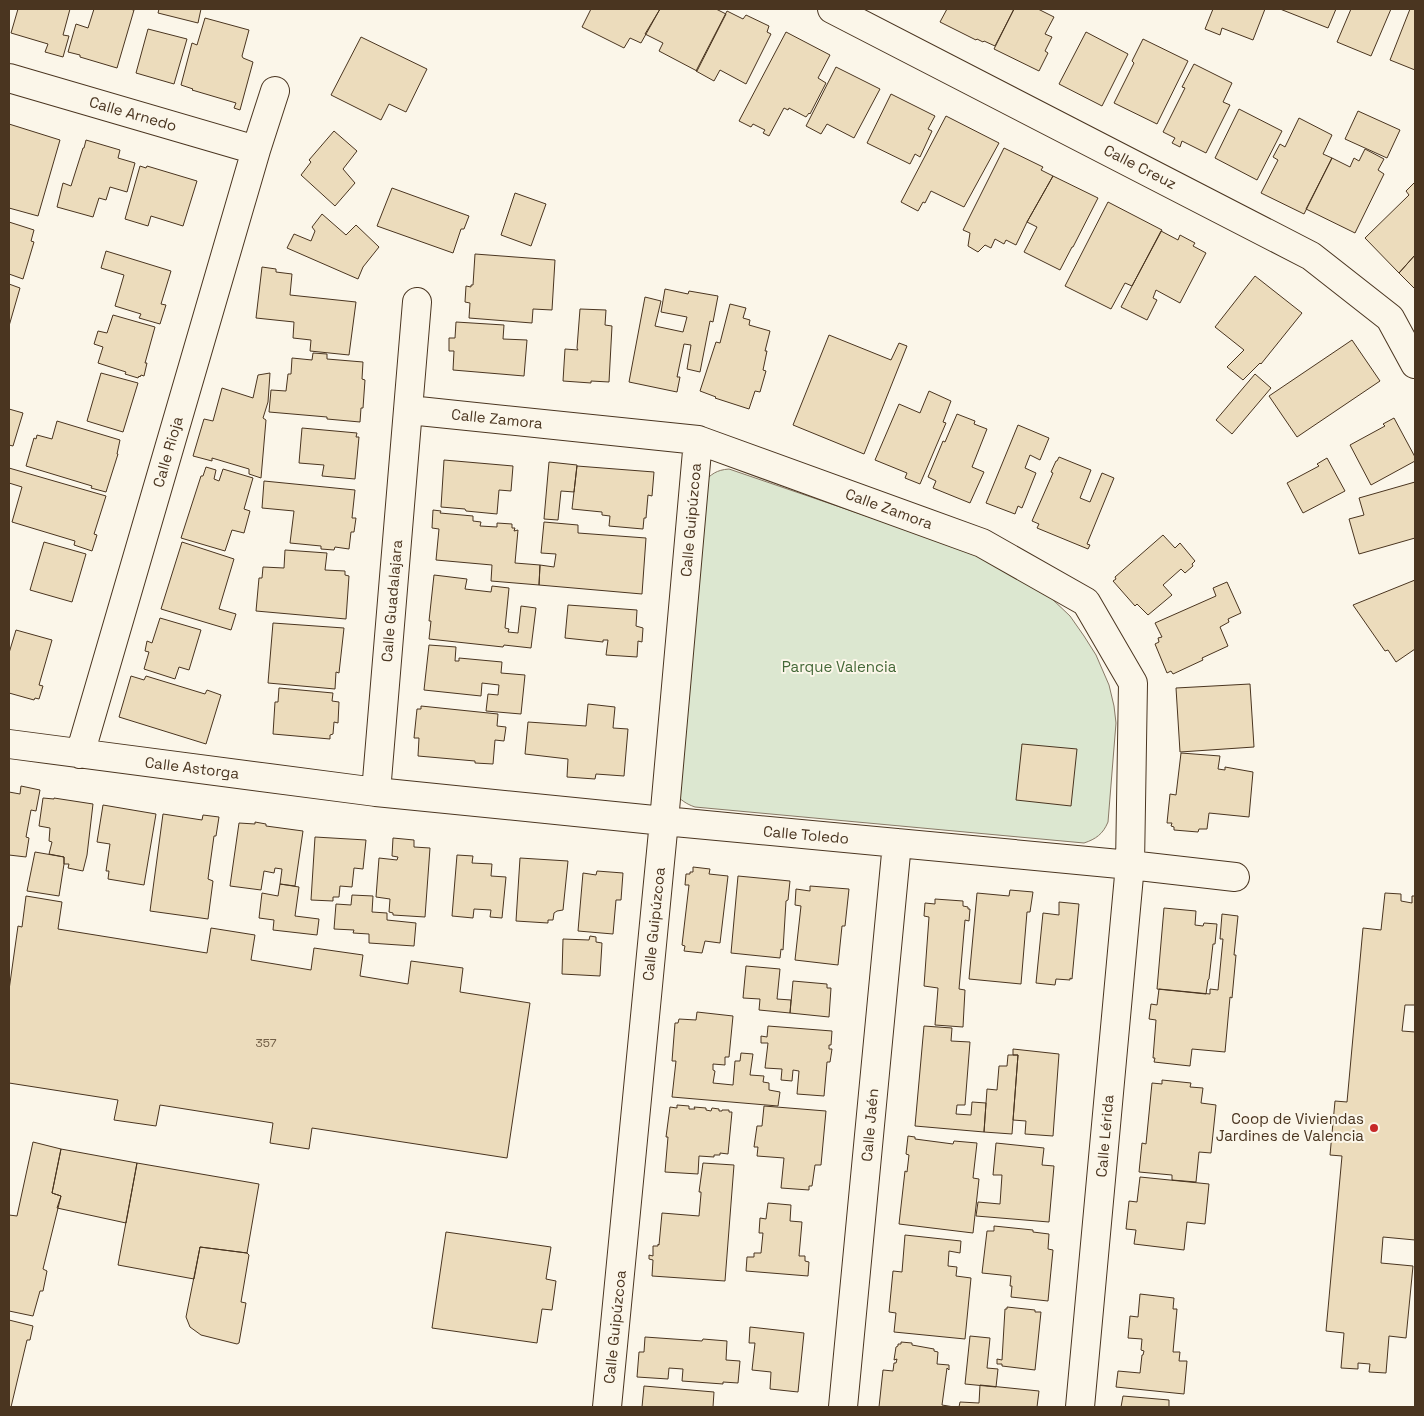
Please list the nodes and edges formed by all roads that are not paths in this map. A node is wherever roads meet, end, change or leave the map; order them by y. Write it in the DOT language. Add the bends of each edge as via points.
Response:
graph roads {
  1 [pos="832,9"];
  2 [pos="9,78"];
  3 [pos="275,91"];
  4 [pos="256,150"];
  5 [pos="417,302"];
  6 [pos="1415,364"];
  7 [pos="408,410"];
  8 [pos="698,440"];
  9 [pos="9,744"];
  10 [pos="80,754"];
  11 [pos="376,792"];
  12 [pos="664,821"];
  13 [pos="897,843"];
  14 [pos="1130,865"];
  15 [pos="1235,877"];
  16 [pos="607,1407"];
  17 [pos="843,1407"];
  18 [pos="1080,1407"];
  1 -- 6 [label="street, Calle Creuz" via="1311,256 1390,318"];
  2 -- 4 [label="street, Calle Arnedo"];
  3 -- 4 [label="street, Calle Rioja"];
  4 -- 10 [label="street, Calle Rioja"];
  5 -- 7 [label="street, Calle Guadalajara"];
  7 -- 8 [label="street, Calle Zamora"];
  7 -- 11 [label="street, Calle Guadalajara"];
  8 -- 12 [label="street, Calle Guipúzcoa"];
  8 -- 14 [label="street, Calle Zamora" via="982,543 1086,602 1133,683"];
  9 -- 10 [label="street, Calle Astorga"];
  10 -- 11 [label="street, Calle Astorga"];
  11 -- 12 [label="street, Calle Toledo"];
  12 -- 13 [label="street, Calle Toledo"];
  12 -- 16 [label="street, Calle Guipúzcoa"];
  13 -- 14 [label="street, Calle Toledo"];
  13 -- 17 [label="street, Calle Jaén"];
  14 -- 15 [label="street, Calle Toledo"];
  14 -- 18 [label="street, Calle Lérida"];
}
